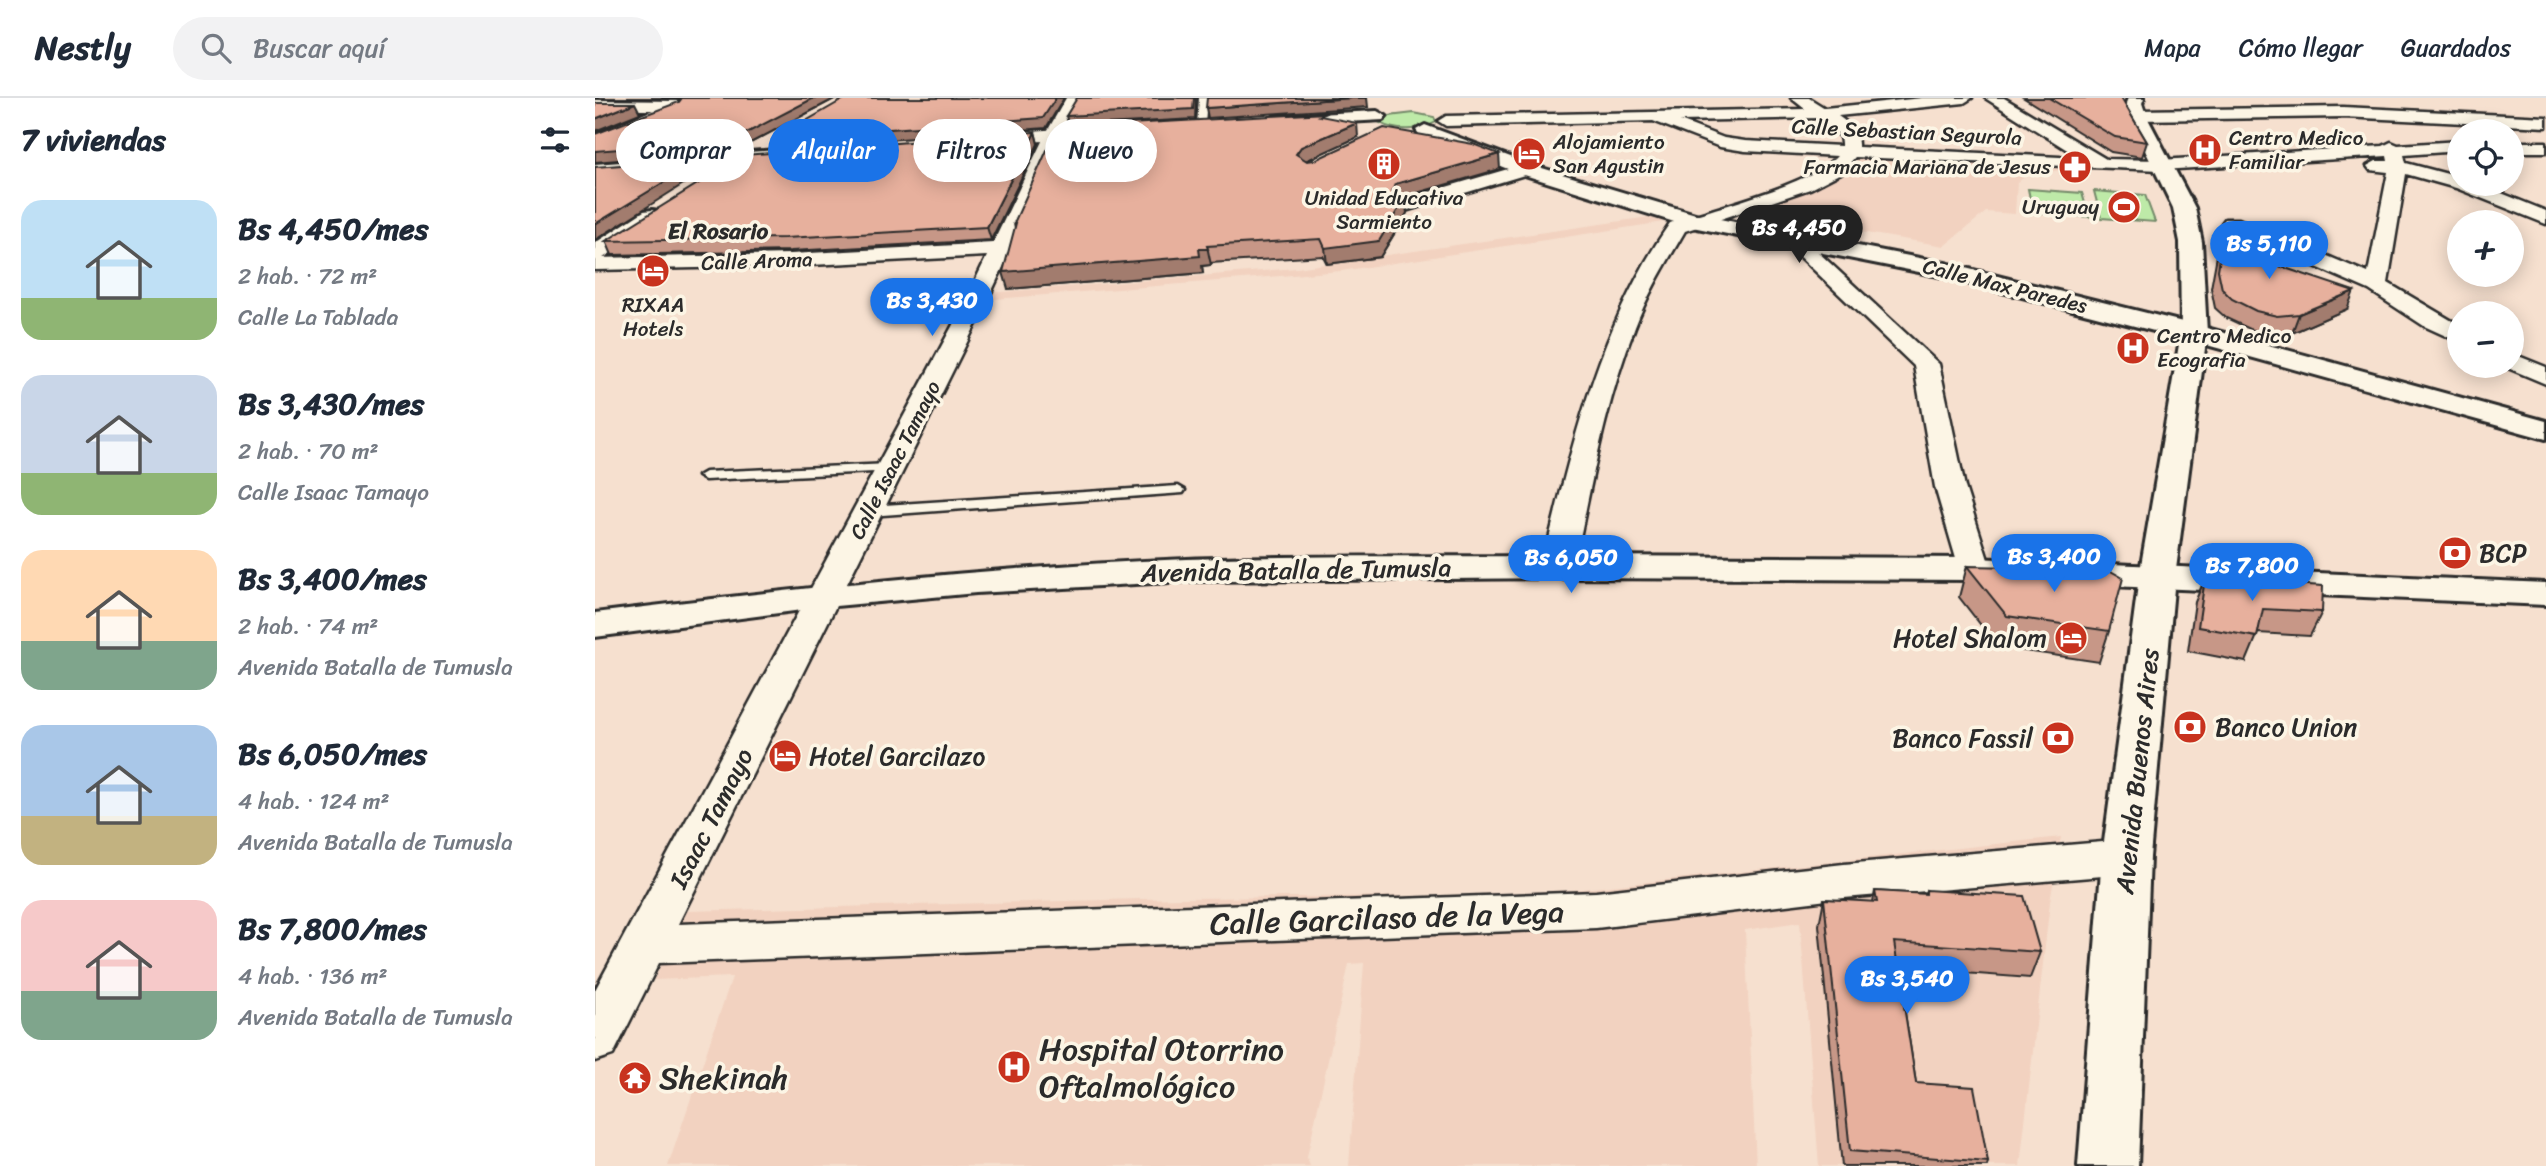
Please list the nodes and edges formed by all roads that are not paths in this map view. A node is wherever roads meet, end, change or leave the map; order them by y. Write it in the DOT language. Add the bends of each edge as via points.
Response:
graph roads {
  1 [pos="600,98"];
  2 [pos="1074,98"];
  3 [pos="1203,98"];
  4 [pos="1799,98"];
  5 [pos="1964,98"];
  6 [pos="1993,98"];
  7 [pos="2326,98"];
  8 [pos="1727,99"];
  9 [pos="2113,100"];
  10 [pos="595,103"];
  11 [pos="2136,105"];
  12 [pos="1383,107"];
  13 [pos="1653,109"];
  14 [pos="1678,112"];
  15 [pos="2343,112"];
  16 [pos="1826,113"];
  17 [pos="1062,119"];
  18 [pos="1434,121"];
  19 [pos="1257,122"];
  20 [pos="2546,122"];
  21 [pos="1201,125"];
  22 [pos="595,139"];
  23 [pos="2524,146"];
  24 [pos="2546,147"];
  25 [pos="2447,148"];
  26 [pos="1045,153"];
  27 [pos="1849,153"];
  28 [pos="2396,158"];
  29 [pos="2102,164"];
  30 [pos="616,168"];
  31 [pos="1525,169"];
  32 [pos="2162,169"];
  33 [pos="595,170"];
  34 [pos="675,202"];
  35 [pos="1405,205"];
  36 [pos="2546,218"];
  37 [pos="1695,221"];
  38 [pos="2232,223"];
  39 [pos="1796,242"];
  40 [pos="1003,249"];
  41 [pos="595,253"];
  42 [pos="595,264"];
  43 [pos="2377,285"];
  44 [pos="2447,329"];
  45 [pos="2194,333"];
  46 [pos="2524,366"];
  47 [pos="2546,376"];
  48 [pos="2546,430"];
  49 [pos="890,468"];
  50 [pos="705,476"];
  51 [pos="1178,489"];
  52 [pos="869,511"];
  53 [pos="1558,567"];
  54 [pos="1975,569"];
  55 [pos="2157,577"];
  56 [pos="2546,594"];
  57 [pos="825,596"];
  58 [pos="595,625"];
  59 [pos="2126,857"];
  60 [pos="646,944"];
  61 [pos="595,1039"];
  62 [pos="2108,1166"];
  1 -- 10 [label="street"];
  2 -- 17 [label="street, Calle Isaac Tamayo"];
  3 -- 21 [label="lane"];
  4 -- 16 [label="street"];
  5 -- 16 [label="street"];
  6 -- 29 [label="street"];
  7 -- 15 [label="street"];
  8 -- 14 [label="street"];
  9 -- 11 [label="street"];
  10 -- 22 [label="street" via="677,106"];
  11 -- 15 [label="street"];
  11 -- 32 [label="main road, Avenida Buenos Aires"];
  12 -- 18 [label="main road" via="1372,124 1396,131"];
  12 -- 19 [label="main road"];
  13 -- 14 [label="street"];
  13 -- 18 [label="street"];
  13 -- 27 [label="street, Calle Sebastian Segurola" via="1731,144"];
  14 -- 16 [label="street"];
  15 -- 20 [label="street"];
  15 -- 28 [label="street"];
  16 -- 27 [label="street" via="1850,139"];
  18 -- 31 [label="main road, Calle Max Paredes"];
  23 -- 24 [label="street"];
  25 -- 28 [label="street"];
  26 -- 40 [label="street, Calle Isaac Tamayo"];
  27 -- 29 [label="street, Calle Sebastian Segurola"];
  27 -- 37 [label="street" via="1835,169 1803,185"];
  28 -- 32 [label="street, Calle Sebastian Segurola"];
  28 -- 36 [label="street"];
  28 -- 43 [label="street"];
  29 -- 32 [label="street, Calle Sebastian Segurola"];
  30 -- 33 [label="main road"];
  31 -- 35 [label="street"];
  31 -- 37 [label="main road, Calle Max Paredes"];
  32 -- 45 [label="main road, Avenida Buenos Aires" via="2184,208"];
  34 -- 41 [label="main road"];
  37 -- 39 [label="main road, Calle Max Paredes"];
  37 -- 53 [label="street" via="1677,227 1644,283 1618,341 1591,427"];
  38 -- 43 [label="street"];
  39 -- 45 [label="main road, Calle Max Paredes" via="1945,270"];
  39 -- 54 [label="street" via="1926,364 1950,487"];
  40 -- 42 [label="street, Calle Aroma"];
  40 -- 49 [label="street, Calle Isaac Tamayo"];
  43 -- 44 [label="street"];
  45 -- 48 [label="main road, Calle Max Paredes"];
  45 -- 55 [label="main road, Avenida Buenos Aires"];
  46 -- 47 [label="street"];
  49 -- 50 [label="lane"];
  49 -- 52 [label="street, Calle Isaac Tamayo"];
  51 -- 52 [label="lane"];
  52 -- 57 [label="street, Calle Isaac Tamayo"];
  53 -- 54 [label="main road, Avenida Batalla de Tumusla"];
  53 -- 57 [label="main road, Avenida Batalla de Tumusla" via="1188,570"];
  54 -- 55 [label="main road, Avenida Batalla de Tumusla"];
  55 -- 56 [label="main road, Avenida Batalla de Tumusla"];
  55 -- 59 [label="main road, Avenida Buenos Aires"];
  57 -- 58 [label="main road, Avenida Batalla de Tumusla"];
  57 -- 60 [label="street, Isaac Tamayo"];
  59 -- 60 [label="street, Calle Garcilaso de la Vega" via="1845,881 1596,910"];
  59 -- 62 [label="main road, Avenida Buenos Aires"];
  60 -- 61 [label="street, Isaac Tamayo"];
}
